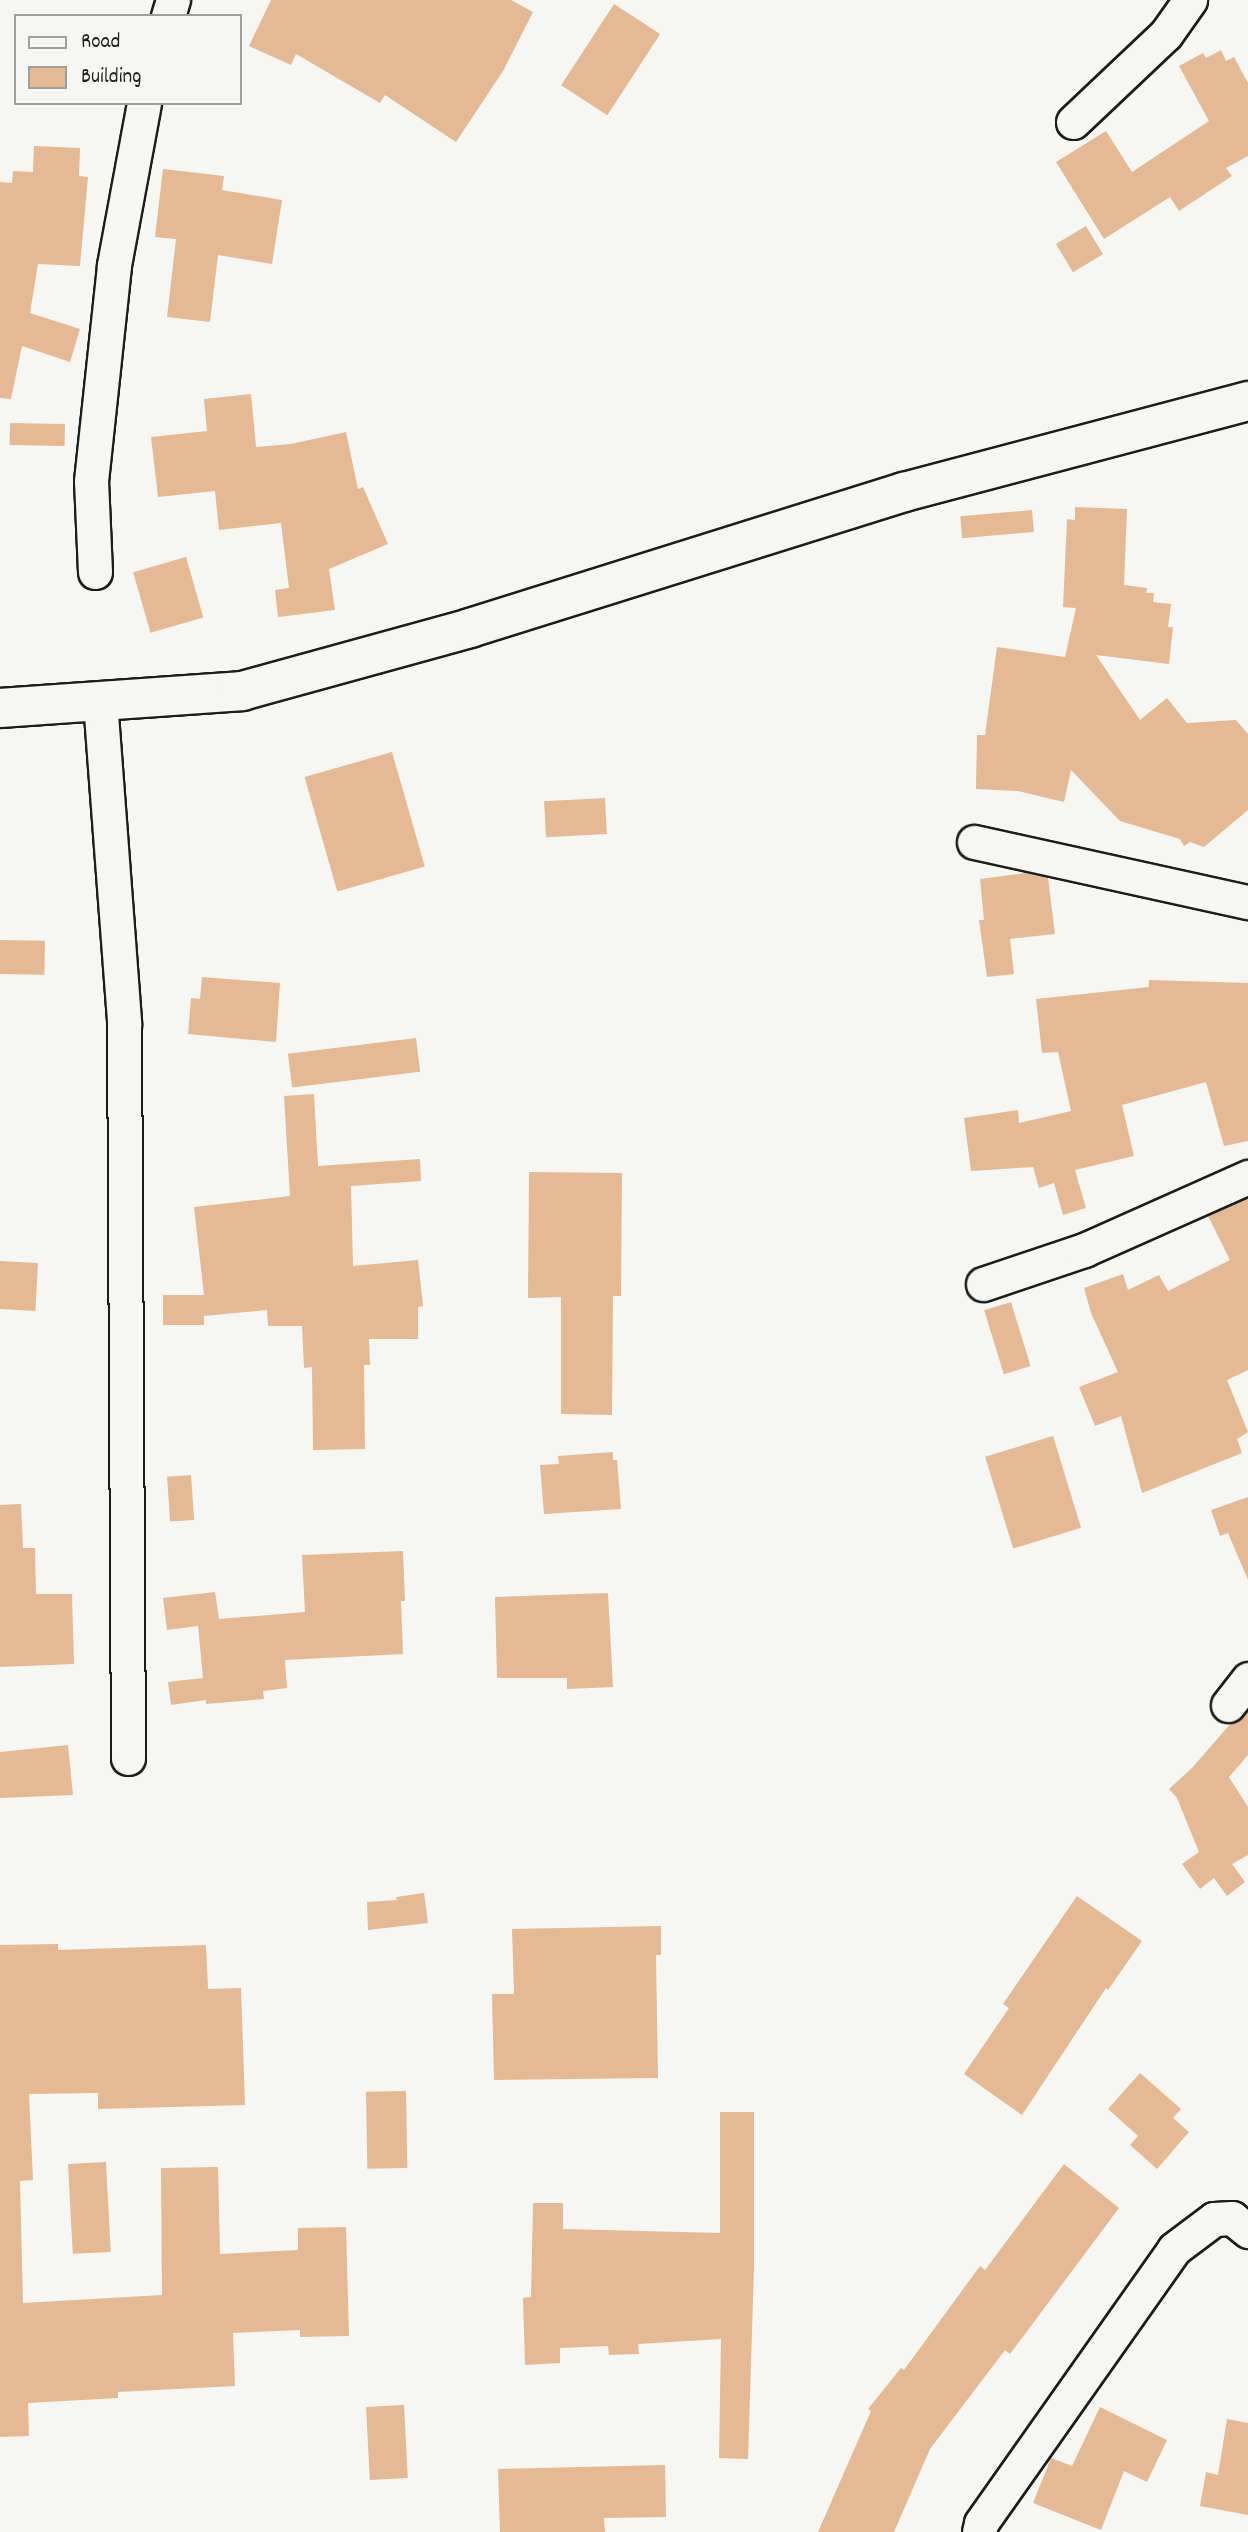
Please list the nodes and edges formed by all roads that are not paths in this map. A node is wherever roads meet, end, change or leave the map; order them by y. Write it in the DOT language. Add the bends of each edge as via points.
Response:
graph roads {
  1 [pos="1191,0"];
  2 [pos="144,105"];
  3 [pos="1073,122"];
  4 [pos="1248,401"];
  5 [pos="96,572"];
  6 [pos="100,701"];
  7 [pos="0,708"];
  8 [pos="974,842"];
  9 [pos="1248,902"];
  10 [pos="1248,1177"];
  11 [pos="983,1284"];
  12 [pos="128,1758"];
  13 [pos="1248,2231"];
  14 [pos="979,2532"];
  1 -- 3 [label="street" via="1166,34"];
  2 -- 5 [label="street" via="114,265 91,481"];
  4 -- 6 [label="street" via="904,492 470,628 242,691"];
  6 -- 7 [label="street"];
  6 -- 12 [label="street" via="124,1023"];
  8 -- 9 [label="street"];
  10 -- 11 [label="street" via="1084,1250"];
  13 -- 14 [label="street" via="1232,2218 1214,2219 1174,2249"];
}
